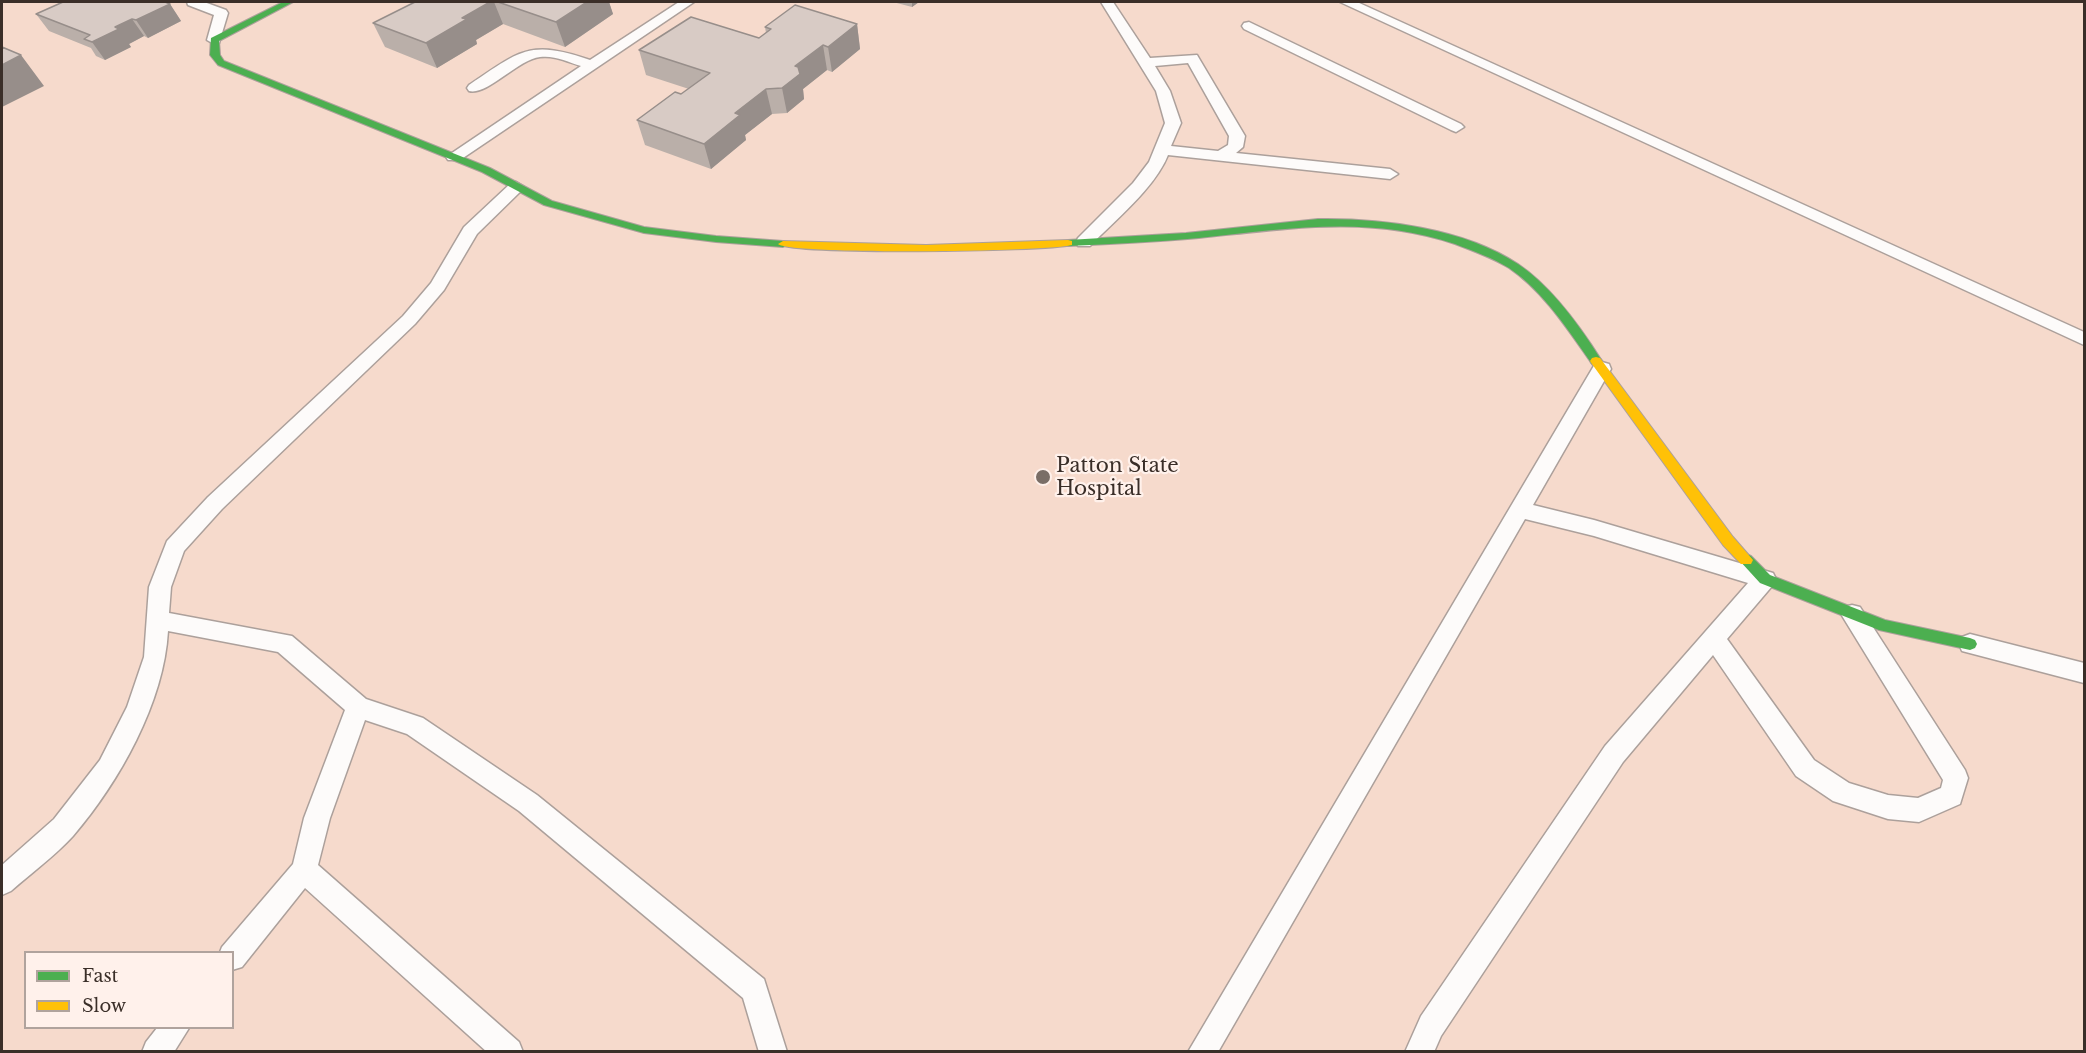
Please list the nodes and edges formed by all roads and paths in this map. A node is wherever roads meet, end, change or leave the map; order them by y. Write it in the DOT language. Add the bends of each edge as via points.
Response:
graph roads {
  1 [pos="193,2"];
  2 [pos="289,2"];
  3 [pos="687,2"];
  4 [pos="1107,2"];
  5 [pos="1347,2"];
  6 [pos="1249,26"];
  7 [pos="214,40"];
  8 [pos="1146,63"];
  9 [pos="591,65"];
  10 [pos="474,88"];
  11 [pos="1456,127"];
  12 [pos="1162,150"];
  13 [pos="1221,156"];
  14 [pos="454,158"];
  15 [pos="1390,174"];
  16 [pos="516,187"];
  17 [pos="1084,242"];
  18 [pos="2085,339"];
  19 [pos="1602,369"];
  20 [pos="1520,510"];
  21 [pos="1766,579"];
  22 [pos="1852,614"];
  23 [pos="158,620"];
  24 [pos="1713,637"];
  25 [pos="1970,644"];
  26 [pos="2085,673"];
  27 [pos="358,707"];
  28 [pos="304,870"];
  29 [pos="2,882"];
  30 [pos="234,955"];
  31 [pos="174,1029"];
  32 [pos="156,1052"];
  33 [pos="510,1052"];
  34 [pos="773,1052"];
  35 [pos="1202,1052"];
  36 [pos="1419,1052"];
  1 -- 7 [label="lane" via="221,13"];
  2 -- 7 [label="street"];
  3 -- 9 [label="lane"];
  4 -- 8 [label="lane"];
  5 -- 18 [label="lane"];
  6 -- 11 [label="lane"];
  7 -- 14 [label="street" via="215,55 230,69"];
  8 -- 12 [label="lane" via="1163,91 1173,123"];
  8 -- 13 [label="lane" via="1192,58 1237,136 1235,147"];
  9 -- 10 [label="lane" via="540,52"];
  9 -- 14 [label="lane"];
  12 -- 13 [label="lane"];
  12 -- 17 [label="lane" via="1139,186"];
  13 -- 15 [label="lane"];
  14 -- 16 [label="street"];
  16 -- 17 [label="street" via="588,216 644,230 716,239 877,248"];
  16 -- 23 [label="lane" via="470,231 438,286 409,320 215,503 175,548 159,587"];
  17 -- 19 [label="street" via="1186,236 1316,221 1367,221 1417,228 1469,245 1513,267 1541,291"];
  19 -- 20 [label="lane"];
  19 -- 21 [label="street" via="1728,541"];
  20 -- 21 [label="lane"];
  20 -- 35 [label="lane"];
  21 -- 22 [label="street"];
  21 -- 24 [label="lane"];
  22 -- 24 [label="lane" via="1956,778 1951,796 1919,810 1888,807 1842,793 1806,768"];
  22 -- 25 [label="street" via="1884,626"];
  23 -- 27 [label="lane" via="284,643"];
  23 -- 29 [label="lane" via="155,657 142,698 109,768 63,828"];
  24 -- 36 [label="lane" via="1614,754 1431,1026"];
  25 -- 26 [label="lane"];
  27 -- 28 [label="lane" via="317,818"];
  27 -- 34 [label="lane" via="415,726 528,803 754,989"];
  28 -- 30 [label="lane"];
  28 -- 33 [label="lane"];
  31 -- 32 [label="lane"];
}
